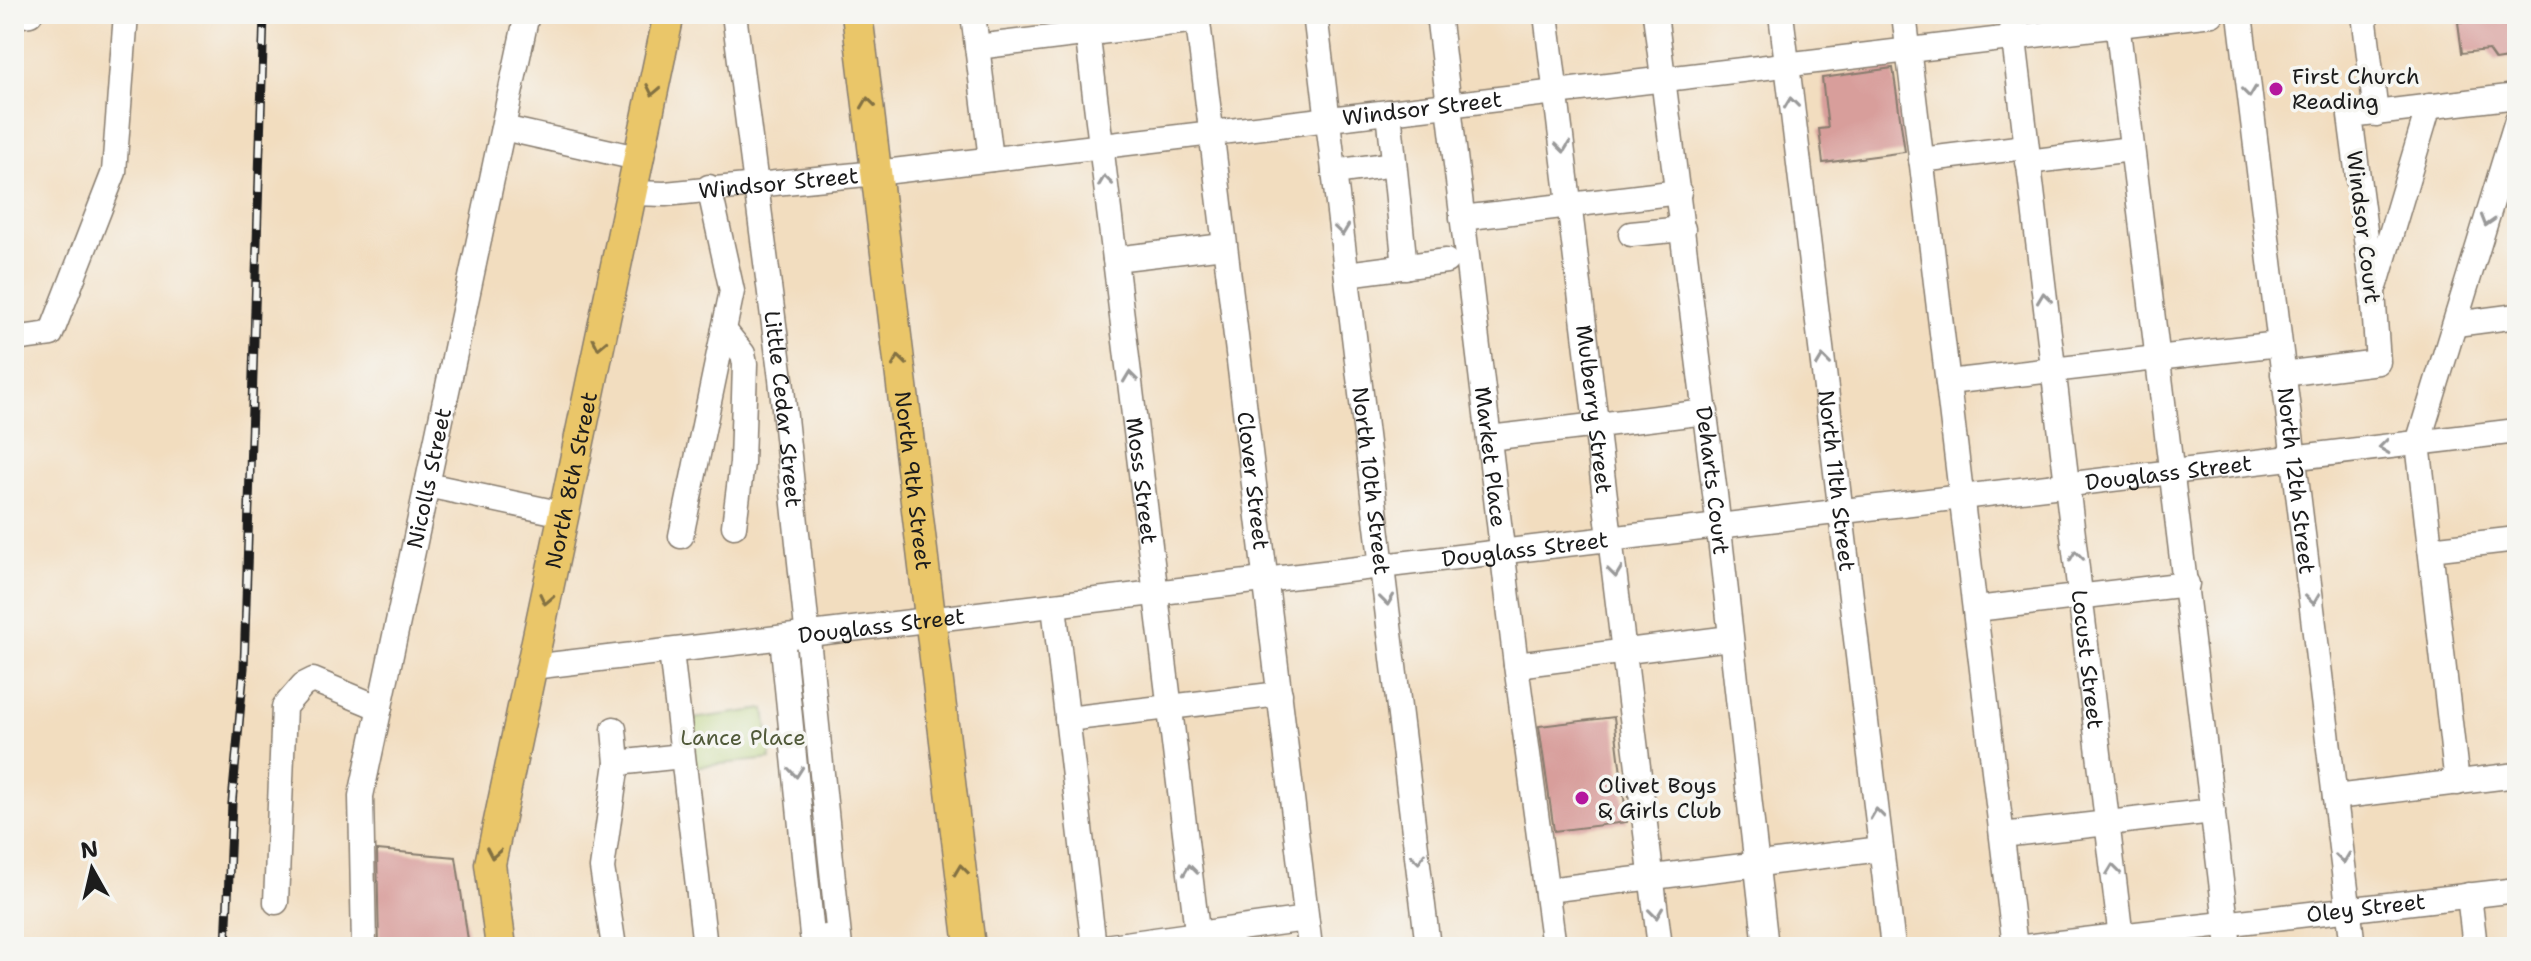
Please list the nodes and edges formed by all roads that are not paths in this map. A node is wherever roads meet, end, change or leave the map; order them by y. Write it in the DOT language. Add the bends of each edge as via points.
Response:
graph roads {
  1 [pos="24,14"];
  2 [pos="30,14"];
  3 [pos="126,14"];
  4 [pos="527,14"];
  5 [pos="669,14"];
  6 [pos="734,14"];
  7 [pos="857,14"];
  8 [pos="973,14"];
  9 [pos="1315,14"];
  10 [pos="1438,14"];
  11 [pos="1546,14"];
  12 [pos="1655,14"];
  13 [pos="1781,14"];
  14 [pos="1904,14"];
  15 [pos="2212,14"];
  16 [pos="2240,14"];
  17 [pos="2364,14"];
  18 [pos="14,16"];
  19 [pos="1197,17"];
  20 [pos="2116,20"];
  21 [pos="1086,24"];
  22 [pos="2012,26"];
  23 [pos="977,47"];
  24 [pos="1908,50"];
  25 [pos="1786,64"];
  26 [pos="1664,79"];
  27 [pos="1555,92"];
  28 [pos="2517,96"];
  29 [pos="1449,105"];
  30 [pos="2429,106"];
  31 [pos="1389,112"];
  32 [pos="2376,114"];
  33 [pos="1328,119"];
  34 [pos="2517,120"];
  35 [pos="503,128"];
  36 [pos="1211,133"];
  37 [pos="1101,147"];
  38 [pos="2131,149"];
  39 [pos="2027,154"];
  40 [pos="637,158"];
  41 [pos="991,159"];
  42 [pos="1921,160"];
  43 [pos="1394,164"];
  44 [pos="1334,172"];
  45 [pos="876,173"];
  46 [pos="757,183"];
  47 [pos="709,187"];
  48 [pos="1679,192"];
  49 [pos="633,193"];
  50 [pos="1571,206"];
  51 [pos="1462,218"];
  52 [pos="1683,229"];
  53 [pos="1631,234"];
  54 [pos="1224,246"];
  55 [pos="1115,259"];
  56 [pos="1446,261"];
  57 [pos="1405,267"];
  58 [pos="1347,274"];
  59 [pos="2373,292"];
  60 [pos="2517,316"];
  61 [pos="2456,324"];
  62 [pos="724,330"];
  63 [pos="14,339"];
  64 [pos="2279,344"];
  65 [pos="2157,358"];
  66 [pos="2053,370"];
  67 [pos="2283,374"];
  68 [pos="1948,382"];
  69 [pos="1706,412"];
  70 [pos="1598,425"];
  71 [pos="2517,431"];
  72 [pos="1489,438"];
  73 [pos="2418,443"];
  74 [pos="2294,458"];
  75 [pos="2173,471"];
  76 [pos="2067,483"];
  77 [pos="427,485"];
  78 [pos="1962,495"];
  79 [pos="1841,510"];
  80 [pos="563,514"];
  81 [pos="1718,525"];
  82 [pos="734,526"];
  83 [pos="681,536"];
  84 [pos="1611,538"];
  85 [pos="2517,539"];
  86 [pos="2430,549"];
  87 [pos="1503,552"];
  88 [pos="1383,566"];
  89 [pos="1267,581"];
  90 [pos="2187,584"];
  91 [pos="1157,594"];
  92 [pos="2081,596"];
  93 [pos="1054,606"];
  94 [pos="1976,609"];
  95 [pos="931,621"];
  96 [pos="807,635"];
  97 [pos="782,638"];
  98 [pos="1730,638"];
  99 [pos="671,651"];
  100 [pos="1625,651"];
  101 [pos="1516,665"];
  102 [pos="532,667"];
  103 [pos="1280,694"];
  104 [pos="1170,707"];
  105 [pos="380,708"];
  106 [pos="1067,719"];
  107 [pos="614,729"];
  108 [pos="682,756"];
  109 [pos="617,763"];
  110 [pos="2517,775"];
  111 [pos="2457,783"];
  112 [pos="2335,797"];
  113 [pos="2213,811"];
  114 [pos="2108,822"];
  115 [pos="2002,835"];
  116 [pos="1881,849"];
  117 [pos="1756,864"];
  118 [pos="1652,877"];
  119 [pos="1547,890"];
  120 [pos="2517,890"];
  121 [pos="2469,895"];
  122 [pos="276,902"];
  123 [pos="2349,909"];
  124 [pos="1306,919"];
  125 [pos="2228,935"];
  126 [pos="1198,940"];
  127 [pos="839,941"];
  128 [pos="2121,941"];
  129 [pos="364,947"];
  130 [pos="501,947"];
  131 [pos="614,947"];
  132 [pos="705,947"];
  133 [pos="970,947"];
  134 [pos="1094,947"];
  135 [pos="1104,947"];
  136 [pos="1310,947"];
  137 [pos="1428,947"];
  138 [pos="1554,947"];
  139 [pos="1660,947"];
  140 [pos="1766,947"];
  141 [pos="1893,947"];
  142 [pos="2015,947"];
  143 [pos="2024,947"];
  144 [pos="2353,947"];
  145 [pos="2475,947"];
  1 -- 2 [label="street"];
  1 -- 18 [label="street"];
  3 -- 63 [label="street" via="114,172 51,334"];
  4 -- 35 [label="street, Nicolls Street"];
  5 -- 40 [label="main road, North 8th Street, one-way"];
  6 -- 46 [label="street, Little Cedar Street"];
  45 -- 7 [label="main road, North 9th Street, one-way"];
  8 -- 23 [label="street"];
  9 -- 33 [label="street, North 10th Street"];
  10 -- 29 [label="street, Market Place"];
  11 -- 27 [label="street, Mulberry Street"];
  12 -- 26 [label="street, Deharts Court"];
  13 -- 25 [label="street, North 11th Street"];
  14 -- 24 [label="street"];
  15 -- 20 [label="street, Windsor Street"];
  16 -- 64 [label="street, North 12th Street, one-way"];
  17 -- 32 [label="street"];
  19 -- 21 [label="street"];
  19 -- 36 [label="street, Clover Street"];
  20 -- 22 [label="street, Windsor Street"];
  20 -- 38 [label="street"];
  21 -- 23 [label="street"];
  21 -- 37 [label="street, Moss Street"];
  22 -- 24 [label="street, Windsor Street"];
  22 -- 39 [label="street, Locust Street"];
  23 -- 41 [label="street"];
  24 -- 25 [label="street, Windsor Street"];
  24 -- 42 [label="street"];
  25 -- 26 [label="street, Windsor Street"];
  79 -- 25 [label="street, North 11th Street, one-way"];
  26 -- 27 [label="street, Windsor Street"];
  26 -- 48 [label="street, Deharts Court"];
  27 -- 29 [label="street, Windsor Street"];
  27 -- 50 [label="street, Mulberry Street, one-way"];
  28 -- 30 [label="street, Windsor Court"];
  29 -- 31 [label="street, Windsor Street"];
  29 -- 51 [label="street, Market Place"];
  30 -- 32 [label="street, Windsor Court"];
  30 -- 59 [label="street"];
  31 -- 33 [label="street, Windsor Street"];
  31 -- 43 [label="street"];
  32 -- 59 [label="street, Windsor Court" via="2350,116"];
  33 -- 36 [label="street, Windsor Street"];
  33 -- 44 [label="street, North 10th Street"];
  34 -- 61 [label="street, one-way"];
  35 -- 40 [label="street"];
  35 -- 77 [label="street, Nicolls Street"];
  36 -- 37 [label="street, Windsor Street"];
  36 -- 54 [label="street, Clover Street"];
  37 -- 41 [label="street, Windsor Street"];
  55 -- 37 [label="street, Moss Street, one-way"];
  38 -- 39 [label="street"];
  38 -- 65 [label="street"];
  39 -- 42 [label="street"];
  66 -- 39 [label="street, Locust Street, one-way"];
  40 -- 49 [label="main road, North 8th Street"];
  41 -- 45 [label="street, Windsor Street"];
  42 -- 68 [label="street"];
  43 -- 44 [label="street"];
  43 -- 57 [label="street"];
  44 -- 58 [label="street, North 10th Street, one-way"];
  45 -- 46 [label="street, Windsor Street"];
  95 -- 45 [label="main road, North 9th Street, one-way"];
  46 -- 47 [label="street, Windsor Street"];
  46 -- 96 [label="street, Little Cedar Street"];
  47 -- 49 [label="street, Windsor Street"];
  47 -- 62 [label="street, Little Cedar Street" via="732,291"];
  48 -- 50 [label="street"];
  48 -- 52 [label="street, Deharts Court"];
  49 -- 80 [label="main road, North 8th Street, one-way"];
  50 -- 51 [label="street"];
  50 -- 70 [label="street, Mulberry Street"];
  51 -- 72 [label="street, Market Place"];
  52 -- 53 [label="street"];
  52 -- 69 [label="street, Deharts Court"];
  54 -- 55 [label="street"];
  54 -- 89 [label="street, Clover Street"];
  91 -- 55 [label="street, Moss Street, one-way"];
  56 -- 57 [label="street"];
  57 -- 58 [label="street"];
  58 -- 88 [label="street, North 10th Street"];
  59 -- 67 [label="street, Windsor Court" via="2378,362"];
  60 -- 61 [label="street"];
  61 -- 73 [label="street"];
  62 -- 82 [label="street" via="745,364"];
  62 -- 83 [label="street, Little Cedar Street"];
  64 -- 65 [label="street"];
  64 -- 67 [label="street, North 12th Street"];
  65 -- 66 [label="street"];
  65 -- 75 [label="street"];
  66 -- 68 [label="street"];
  66 -- 76 [label="street, Locust Street"];
  67 -- 74 [label="street, North 12th Street"];
  68 -- 78 [label="street"];
  69 -- 70 [label="street"];
  69 -- 81 [label="street, Deharts Court"];
  70 -- 72 [label="street"];
  70 -- 84 [label="street, Mulberry Street"];
  71 -- 73 [label="street, Douglass Street"];
  72 -- 87 [label="street, Market Place"];
  73 -- 74 [label="street, Douglass Street, one-way"];
  73 -- 86 [label="street"];
  74 -- 75 [label="street, Douglass Street"];
  74 -- 112 [label="street, North 12th Street, one-way"];
  75 -- 76 [label="street, Douglass Street"];
  75 -- 90 [label="street"];
  76 -- 78 [label="street, Douglass Street"];
  92 -- 76 [label="street, Locust Street, one-way"];
  77 -- 80 [label="street"];
  77 -- 105 [label="street, Nicolls Street"];
  78 -- 79 [label="street, Douglass Street"];
  78 -- 94 [label="street"];
  79 -- 81 [label="street, Douglass Street"];
  116 -- 79 [label="street, North 11th Street, one-way"];
  80 -- 102 [label="main road, North 8th Street, one-way"];
  81 -- 84 [label="street, Douglass Street"];
  81 -- 98 [label="street, Deharts Court"];
  84 -- 87 [label="street, Douglass Street"];
  84 -- 100 [label="street, Mulberry Street, one-way"];
  85 -- 86 [label="street"];
  86 -- 111 [label="street"];
  87 -- 88 [label="street, Douglass Street"];
  87 -- 101 [label="street, Market Place"];
  88 -- 89 [label="street, Douglass Street"];
  88 -- 137 [label="street, North 10th Street, one-way"];
  89 -- 91 [label="street, Douglass Street"];
  89 -- 103 [label="street, Clover Street"];
  90 -- 92 [label="street"];
  90 -- 113 [label="street"];
  91 -- 93 [label="street, Douglass Street"];
  91 -- 104 [label="street, Moss Street"];
  92 -- 94 [label="street"];
  92 -- 114 [label="street, Locust Street"];
  93 -- 95 [label="street, Douglass Street"];
  93 -- 106 [label="street"];
  94 -- 115 [label="street"];
  95 -- 96 [label="street, Douglass Street"];
  133 -- 95 [label="main road, North 9th Street, one-way"];
  96 -- 97 [label="street, Douglass Street"];
  96 -- 127 [label="street, Little Cedar Street"];
  97 -- 99 [label="street, Douglass Street"];
  97 -- 127 [label="street, one-way" via="812,935"];
  98 -- 100 [label="street"];
  98 -- 117 [label="street, Deharts Court"];
  99 -- 102 [label="street, Douglass Street"];
  99 -- 108 [label="street"];
  100 -- 101 [label="street"];
  100 -- 118 [label="street, Mulberry Street"];
  101 -- 119 [label="street, Market Place"];
  102 -- 130 [label="main road, North 8th Street, one-way" via="490,864"];
  103 -- 104 [label="street"];
  103 -- 124 [label="street, Clover Street"];
  104 -- 106 [label="street"];
  126 -- 104 [label="street, Moss Street, one-way"];
  105 -- 122 [label="street" via="313,680 284,707"];
  105 -- 129 [label="street, Nicolls Street" via="361,796"];
  106 -- 134 [label="street"];
  107 -- 109 [label="street"];
  108 -- 109 [label="street"];
  108 -- 132 [label="street"];
  109 -- 131 [label="street" via="602,868"];
  110 -- 111 [label="street"];
  111 -- 112 [label="street"];
  112 -- 123 [label="street, North 12th Street, one-way"];
  113 -- 114 [label="street"];
  113 -- 125 [label="street"];
  114 -- 115 [label="street"];
  128 -- 114 [label="street, Locust Street, one-way"];
  115 -- 142 [label="street"];
  116 -- 117 [label="street"];
  116 -- 141 [label="street, North 11th Street"];
  117 -- 118 [label="street"];
  117 -- 140 [label="street, Deharts Court"];
  118 -- 119 [label="street"];
  118 -- 139 [label="street, Mulberry Street, one-way"];
  119 -- 138 [label="street, Market Place"];
  120 -- 121 [label="street, Oley Street"];
  121 -- 123 [label="street, Oley Street"];
  121 -- 145 [label="street"];
  123 -- 125 [label="street, Oley Street"];
  123 -- 144 [label="street, North 12th Street"];
  124 -- 126 [label="street"];
  124 -- 136 [label="street, Clover Street"];
  125 -- 128 [label="street, Oley Street"];
  126 -- 135 [label="street"];
  128 -- 143 [label="street, Oley Street"];
}
